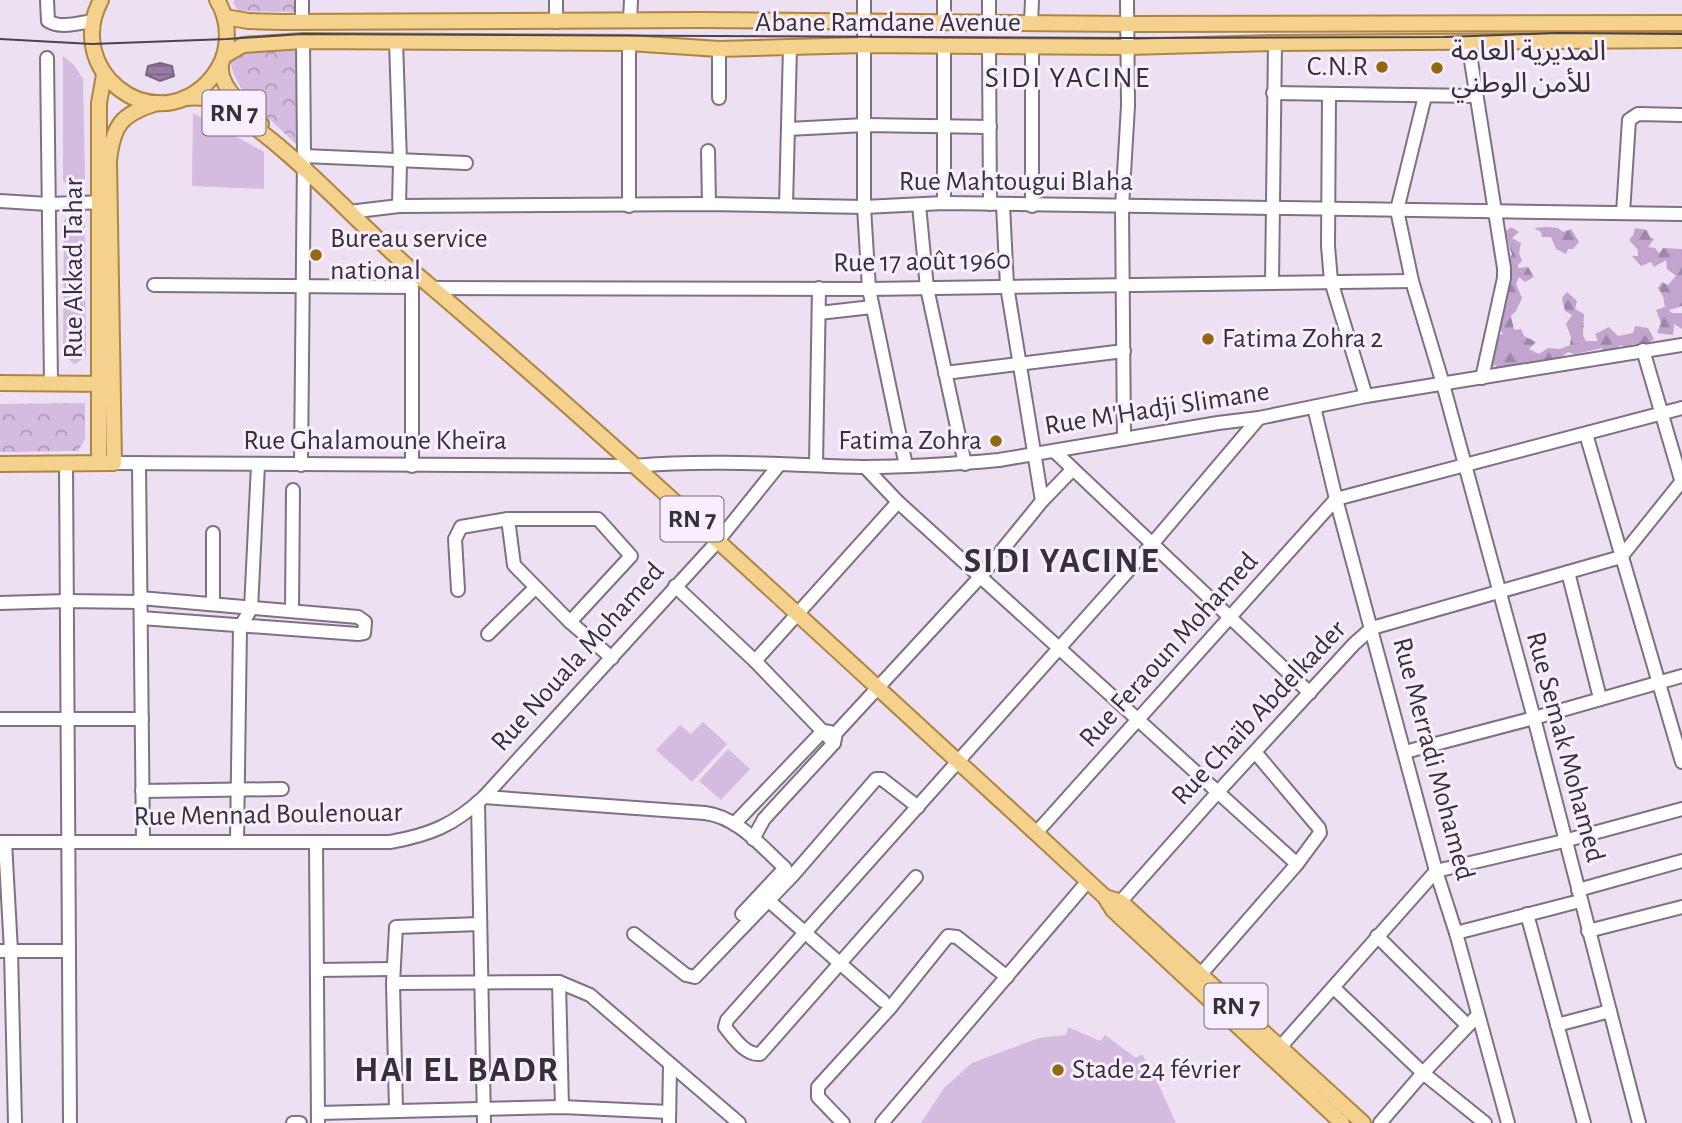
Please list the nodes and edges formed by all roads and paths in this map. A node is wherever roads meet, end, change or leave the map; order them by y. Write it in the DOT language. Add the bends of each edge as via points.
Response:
graph roads {
  1 [pos="47,0"];
  2 [pos="101,0"];
  3 [pos="302,0"];
  4 [pos="556,0"];
  5 [pos="631,0"];
  6 [pos="864,0"];
  7 [pos="944,0"];
  8 [pos="989,0"];
  9 [pos="1031,0"];
  10 [pos="1127,0"];
  11 [pos="222,6"];
  12 [pos="93,21"];
  13 [pos="630,21"];
  14 [pos="864,21"];
  15 [pos="302,22"];
  16 [pos="556,22"];
  17 [pos="944,23"];
  18 [pos="989,23"];
  19 [pos="1031,23"];
  20 [pos="1682,23"];
  21 [pos="1128,24"];
  22 [pos="1682,40"];
  23 [pos="303,41"];
  24 [pos="396,41"];
  25 [pos="1468,42"];
  26 [pos="629,43"];
  27 [pos="1275,43"];
  28 [pos="865,45"];
  29 [pos="790,47"];
  30 [pos="944,47"];
  31 [pos="989,47"];
  32 [pos="1032,47"];
  33 [pos="1129,47"];
  34 [pos="719,49"];
  35 [pos="47,58"];
  36 [pos="223,60"];
  37 [pos="104,75"];
  38 [pos="1273,93"];
  39 [pos="1329,94"];
  40 [pos="1425,96"];
  41 [pos="1476,96"];
  42 [pos="719,97"];
  43 [pos="185,98"];
  44 [pos="157,103"];
  45 [pos="1682,115"];
  46 [pos="865,125"];
  47 [pos="944,126"];
  48 [pos="990,127"];
  49 [pos="788,129"];
  50 [pos="277,144"];
  51 [pos="708,151"];
  52 [pos="304,162"];
  53 [pos="400,162"];
  54 [pos="466,163"];
  55 [pos="0,201"];
  56 [pos="104,202"];
  57 [pos="944,203"];
  58 [pos="48,204"];
  59 [pos="709,204"];
  60 [pos="996,204"];
  61 [pos="786,205"];
  62 [pos="919,205"];
  63 [pos="399,206"];
  64 [pos="629,206"];
  65 [pos="1032,206"];
  66 [pos="864,207"];
  67 [pos="1122,207"];
  68 [pos="1271,209"];
  69 [pos="1328,210"];
  70 [pos="1397,210"];
  71 [pos="349,212"];
  72 [pos="1495,212"];
  73 [pos="1623,213"];
  74 [pos="1682,214"];
  75 [pos="413,271"];
  76 [pos="1331,281"];
  77 [pos="1412,281"];
  78 [pos="1272,283"];
  79 [pos="154,285"];
  80 [pos="1006,286"];
  81 [pos="1122,286"];
  82 [pos="303,287"];
  83 [pos="412,287"];
  84 [pos="433,288"];
  85 [pos="819,288"];
  86 [pos="927,288"];
  87 [pos="869,289"];
  88 [pos="872,307"];
  89 [pos="819,313"];
  90 [pos="1682,345"];
  91 [pos="1643,350"];
  92 [pos="1124,351"];
  93 [pos="1020,365"];
  94 [pos="945,373"];
  95 [pos="1482,378"];
  96 [pos="0,383"];
  97 [pos="51,384"];
  98 [pos="106,384"];
  99 [pos="1443,384"];
  100 [pos="1366,396"];
  101 [pos="1314,407"];
  102 [pos="1682,408"];
  103 [pos="1663,414"];
  104 [pos="1259,418"];
  105 [pos="1586,433"];
  106 [pos="1124,439"];
  107 [pos="1054,451"];
  108 [pos="1036,454"];
  109 [pos="99,462"];
  110 [pos="66,463"];
  111 [pos="114,463"];
  112 [pos="139,463"];
  113 [pos="0,464"];
  114 [pos="965,464"];
  115 [pos="258,465"];
  116 [pos="301,465"];
  117 [pos="779,465"];
  118 [pos="816,465"];
  119 [pos="1463,465"];
  120 [pos="412,466"];
  121 [pos="634,466"];
  122 [pos="865,467"];
  123 [pos="906,467"];
  124 [pos="1073,469"];
  125 [pos="1682,482"];
  126 [pos="293,490"];
  127 [pos="1336,499"];
  128 [pos="1042,501"];
  129 [pos="898,502"];
  130 [pos="508,519"];
  131 [pos="213,533"];
  132 [pos="718,542"];
  133 [pos="1153,543"];
  134 [pos="1621,557"];
  135 [pos="1568,572"];
  136 [pos="981,576"];
  137 [pos="675,586"];
  138 [pos="535,588"];
  139 [pos="458,590"];
  140 [pos="1499,590"];
  141 [pos="140,600"];
  142 [pos="67,601"];
  143 [pos="0,603"];
  144 [pos="213,604"];
  145 [pos="251,609"];
  146 [pos="292,611"];
  147 [pos="796,615"];
  148 [pos="141,618"];
  149 [pos="1231,618"];
  150 [pos="570,622"];
  151 [pos="240,627"];
  152 [pos="1372,628"];
  153 [pos="488,634"];
  154 [pos="1057,648"];
  155 [pos="612,658"];
  156 [pos="755,661"];
  157 [pos="1682,676"];
  158 [pos="1658,682"];
  159 [pos="877,687"];
  160 [pos="1310,693"];
  161 [pos="1600,698"];
  162 [pos="0,708"];
  163 [pos="1534,718"];
  164 [pos="0,719"];
  165 [pos="68,719"];
  166 [pos="142,719"];
  167 [pos="1139,721"];
  168 [pos="831,736"];
  169 [pos="1255,752"];
  170 [pos="1405,752"];
  171 [pos="957,761"];
  172 [pos="1682,762"];
  173 [pos="282,789"];
  174 [pos="237,790"];
  175 [pos="142,791"];
  176 [pos="1217,793"];
  177 [pos="481,799"];
  178 [pos="918,807"];
  179 [pos="1682,808"];
  180 [pos="465,815"];
  181 [pos="764,819"];
  182 [pos="738,820"];
  183 [pos="1036,833"];
  184 [pos="753,839"];
  185 [pos="1564,841"];
  186 [pos="2,842"];
  187 [pos="67,842"];
  188 [pos="143,842"];
  189 [pos="237,842"];
  190 [pos="316,842"];
  191 [pos="1682,861"];
  192 [pos="1297,864"];
  193 [pos="1436,871"];
  194 [pos="916,877"];
  195 [pos="1088,881"];
  196 [pos="1579,896"];
  197 [pos="769,901"];
  198 [pos="1117,906"];
  199 [pos="1682,907"];
  200 [pos="742,914"];
  201 [pos="1527,914"];
  202 [pos="481,924"];
  203 [pos="1588,931"];
  204 [pos="807,933"];
  205 [pos="1456,933"];
  206 [pos="634,934"];
  207 [pos="1377,936"];
  208 [pos="6,951"];
  209 [pos="69,951"];
  210 [pos="842,963"];
  211 [pos="393,969"];
  212 [pos="317,971"];
  213 [pos="1201,974"];
  214 [pos="1007,977"];
  215 [pos="559,982"];
  216 [pos="393,983"];
  217 [pos="481,983"];
  218 [pos="1334,988"];
  219 [pos="883,1001"];
  220 [pos="1609,1011"];
  221 [pos="1478,1015"];
  222 [pos="1467,1025"];
  223 [pos="1557,1025"];
  224 [pos="1276,1052"];
  225 [pos="670,1065"];
  226 [pos="1423,1073"];
  227 [pos="562,1107"];
  228 [pos="484,1108"];
  229 [pos="396,1110"];
  230 [pos="318,1118"];
  231 [pos="669,1118"];
  232 [pos="15,1123"];
  233 [pos="70,1123"];
  234 [pos="293,1123"];
  235 [pos="300,1123"];
  236 [pos="484,1123"];
  237 [pos="740,1123"];
  238 [pos="843,1123"];
  239 [pos="882,1123"];
  240 [pos="1342,1123"];
  241 [pos="1363,1123"];
  242 [pos="1380,1123"];
  243 [pos="1485,1123"];
  244 [pos="1508,1123"];
  245 [pos="1584,1123"];
  246 [pos="1639,1123"];
  1 -- 12 [label="street" via="51,24"];
  2 -- 12 [label="main road"];
  3 -- 15 [label="street"];
  4 -- 16 [label="street"];
  5 -- 13 [label="street"];
  6 -- 14 [label="street"];
  7 -- 17 [label="street"];
  8 -- 18 [label="street"];
  9 -- 19 [label="street"];
  10 -- 21 [label="street"];
  11 -- 15 [label="main road, Abane Ramdane Avenue" via="257,22"];
  11 -- 36 [label="main road" via="227,34"];
  12 -- 37 [label="main road" via="92,44"];
  13 -- 14 [label="main road, Abane Ramdane Avenue"];
  13 -- 16 [label="main road, Abane Ramdane Avenue"];
  14 -- 17 [label="main road, Abane Ramdane Avenue"];
  14 -- 28 [label="street"];
  15 -- 16 [label="main road, Abane Ramdane Avenue"];
  17 -- 18 [label="main road, Abane Ramdane Avenue"];
  18 -- 19 [label="main road, Abane Ramdane Avenue"];
  19 -- 21 [label="main road, Abane Ramdane Avenue"];
  20 -- 21 [label="main road, Abane Ramdane Avenue"];
  21 -- 33 [label="street"];
  22 -- 25 [label="main road, Abane Ramdane Avenue"];
  23 -- 24 [label="main road, Abane Ramdane Avenue"];
  23 -- 36 [label="main road, Abane Ramdane Avenue" via="243,46"];
  23 -- 52 [label="street"];
  24 -- 26 [label="main road, Abane Ramdane Avenue"];
  24 -- 53 [label="street"];
  25 -- 27 [label="main road, Abane Ramdane Avenue"];
  25 -- 41 [label="street"];
  26 -- 34 [label="main road, Abane Ramdane Avenue"];
  26 -- 64 [label="street"];
  27 -- 33 [label="main road, Abane Ramdane Avenue"];
  27 -- 38 [label="street"];
  28 -- 29 [label="main road, Abane Ramdane Avenue"];
  28 -- 30 [label="main road, Abane Ramdane Avenue"];
  28 -- 46 [label="street"];
  29 -- 34 [label="main road, Abane Ramdane Avenue"];
  29 -- 49 [label="street"];
  30 -- 31 [label="main road, Abane Ramdane Avenue"];
  30 -- 47 [label="street"];
  31 -- 32 [label="main road, Abane Ramdane Avenue"];
  31 -- 48 [label="street"];
  32 -- 33 [label="main road, Abane Ramdane Avenue"];
  32 -- 65 [label="street"];
  33 -- 67 [label="street"];
  34 -- 42 [label="street"];
  35 -- 58 [label="street"];
  36 -- 43 [label="main road" via="200,90"];
  36 -- 50 [label="main road, RN 7" via="219,74 225,85"];
  37 -- 44 [label="main road" via="127,95"];
  37 -- 56 [label="main road, Rue Akkad Tahar" via="99,103"];
  38 -- 39 [label="street"];
  38 -- 68 [label="street"];
  39 -- 40 [label="street"];
  39 -- 69 [label="street"];
  40 -- 41 [label="street"];
  40 -- 70 [label="street"];
  41 -- 72 [label="street"];
  43 -- 44 [label="main road"];
  43 -- 50 [label="main road, RN 7" via="204,97 221,104"];
  44 -- 56 [label="main road, Rue Akkad Tahar" via="134,110 114,133"];
  45 -- 73 [label="street" via="1638,114 1629,120"];
  46 -- 47 [label="street"];
  46 -- 49 [label="street"];
  46 -- 66 [label="street"];
  47 -- 48 [label="street"];
  47 -- 57 [label="street"];
  48 -- 60 [label="street"];
  49 -- 61 [label="street"];
  50 -- 52 [label="main road, RN 7"];
  51 -- 59 [label="street"];
  52 -- 53 [label="street"];
  52 -- 71 [label="main road, RN 7"];
  52 -- 82 [label="street"];
  53 -- 54 [label="street"];
  53 -- 63 [label="street"];
  55 -- 58 [label="street"];
  56 -- 58 [label="street"];
  56 -- 98 [label="main road, Rue Akkad Tahar"];
  57 -- 60 [label="street, Rue Mahtougui Blaha"];
  57 -- 62 [label="street, Rue Mahtougui Blaha"];
  58 -- 97 [label="street"];
  59 -- 61 [label="street, Rue Mahtougui Blaha"];
  59 -- 64 [label="street, Rue Mahtougui Blaha"];
  60 -- 65 [label="street, Rue Mahtougui Blaha"];
  60 -- 80 [label="street"];
  61 -- 66 [label="street, Rue Mahtougui Blaha"];
  62 -- 66 [label="street, Rue Mahtougui Blaha"];
  62 -- 86 [label="street"];
  63 -- 64 [label="street, Rue Mahtougui Blaha"];
  63 -- 71 [label="street, Rue Mahtougui Blaha"];
  65 -- 67 [label="street, Rue Mahtougui Blaha"];
  66 -- 87 [label="street"];
  67 -- 68 [label="street, Rue Mahtougui Blaha"];
  67 -- 81 [label="street"];
  68 -- 69 [label="street, Rue Mahtougui Blaha"];
  68 -- 78 [label="street"];
  69 -- 70 [label="street, Rue Mahtougui Blaha"];
  69 -- 76 [label="street"];
  70 -- 72 [label="street, Rue Mahtougui Blaha"];
  70 -- 77 [label="street, Rue Semak Mohamed"];
  71 -- 75 [label="main road, RN 7"];
  72 -- 73 [label="street, Rue Mahtougui Blaha"];
  72 -- 95 [label="street" via="1504,278"];
  73 -- 74 [label="street, Rue Mahtougui Blaha"];
  75 -- 83 [label="street"];
  75 -- 84 [label="main road, RN 7"];
  76 -- 77 [label="street, Rue 17 août 1960"];
  76 -- 78 [label="street, Rue 17 août 1960"];
  76 -- 100 [label="street"];
  77 -- 99 [label="street, Rue Semak Mohamed"];
  78 -- 81 [label="street, Rue 17 août 1960"];
  79 -- 82 [label="street"];
  80 -- 81 [label="street, Rue 17 août 1960"];
  80 -- 86 [label="street, Rue 17 août 1960"];
  80 -- 93 [label="street"];
  81 -- 92 [label="street"];
  82 -- 83 [label="street"];
  82 -- 116 [label="street"];
  83 -- 120 [label="street"];
  84 -- 85 [label="street, Rue 17 août 1960"];
  84 -- 121 [label="main road, RN 7"];
  85 -- 87 [label="street, Rue 17 août 1960"];
  85 -- 89 [label="street"];
  86 -- 87 [label="street, Rue 17 août 1960"];
  86 -- 94 [label="street"];
  87 -- 88 [label="street"];
  88 -- 89 [label="street"];
  88 -- 123 [label="street"];
  89 -- 118 [label="street"];
  90 -- 91 [label="street, Rue M'Hadji Slimane"];
  91 -- 95 [label="street, Rue M'Hadji Slimane"];
  91 -- 103 [label="street"];
  92 -- 93 [label="street"];
  92 -- 106 [label="street"];
  93 -- 94 [label="street"];
  93 -- 108 [label="street"];
  94 -- 114 [label="street"];
  95 -- 99 [label="street, Rue M'Hadji Slimane"];
  96 -- 97 [label="main road"];
  97 -- 98 [label="main road"];
  98 -- 109 [label="main road, Rue Akkad Tahar"];
  98 -- 111 [label="main road, Rue Akkad Tahar"];
  99 -- 100 [label="street, Rue M'Hadji Slimane"];
  99 -- 119 [label="street, Rue Semak Mohamed"];
  100 -- 101 [label="street, Rue M'Hadji Slimane"];
  101 -- 104 [label="street, Rue M'Hadji Slimane"];
  101 -- 127 [label="street, Rue Merradi Mohamed"];
  102 -- 103 [label="street"];
  103 -- 105 [label="street"];
  103 -- 125 [label="street"];
  104 -- 106 [label="street, Rue M'Hadji Slimane"];
  104 -- 133 [label="street"];
  105 -- 119 [label="street"];
  105 -- 134 [label="street"];
  106 -- 107 [label="street, Rue M'Hadji Slimane"];
  107 -- 108 [label="street, Rue M'Hadji Slimane"];
  107 -- 124 [label="street"];
  108 -- 114 [label="street, Rue M'Hadji Slimane"];
  108 -- 128 [label="street"];
  109 -- 110 [label="main road"];
  109 -- 111 [label="main road"];
  110 -- 113 [label="main road"];
  110 -- 142 [label="street"];
  111 -- 112 [label="street, Rue Ghalamoune Kheïra"];
  112 -- 115 [label="street, Rue Ghalamoune Kheïra"];
  112 -- 141 [label="street"];
  114 -- 123 [label="street, Rue M'Hadji Slimane"];
  115 -- 116 [label="street, Rue Ghalamoune Kheïra"];
  115 -- 145 [label="street"];
  116 -- 120 [label="street, Rue Ghalamoune Kheïra"];
  117 -- 118 [label="street, Rue M'Hadji Slimane"];
  117 -- 121 [label="street, Rue M'Hadji Slimane"];
  117 -- 132 [label="street, Rue Nouala Mohamed"];
  118 -- 122 [label="street, Rue M'Hadji Slimane"];
  119 -- 127 [label="street"];
  119 -- 140 [label="street, Rue Semak Mohamed"];
  120 -- 121 [label="street, Rue Ghalamoune Kheïra"];
  121 -- 132 [label="main road, RN 7"];
  122 -- 123 [label="street, Rue M'Hadji Slimane"];
  122 -- 129 [label="street"];
  124 -- 128 [label="street"];
  124 -- 133 [label="street"];
  125 -- 134 [label="street"];
  126 -- 146 [label="street"];
  127 -- 149 [label="street, Rue Feraoun Mohamed"];
  127 -- 152 [label="street, Rue Merradi Mohamed"];
  128 -- 136 [label="street"];
  129 -- 136 [label="street"];
  129 -- 147 [label="street"];
  130 -- 138 [label="street" via="513,561"];
  130 -- 139 [label="street" via="465,525 458,531"];
  130 -- 150 [label="street" via="598,519 631,553"];
  131 -- 144 [label="street"];
  132 -- 137 [label="street, Rue Nouala Mohamed"];
  132 -- 147 [label="main road, RN 7"];
  133 -- 149 [label="street"];
  133 -- 154 [label="street"];
  134 -- 135 [label="street, Rue Chaïb Abdelkader"];
  134 -- 158 [label="street"];
  135 -- 140 [label="street, Rue Chaïb Abdelkader"];
  135 -- 161 [label="street"];
  136 -- 154 [label="street"];
  136 -- 159 [label="street"];
  137 -- 155 [label="street, Rue Nouala Mohamed"];
  137 -- 156 [label="street"];
  138 -- 150 [label="street"];
  138 -- 153 [label="street"];
  140 -- 152 [label="street, Rue Chaïb Abdelkader"];
  140 -- 163 [label="street, Rue Semak Mohamed"];
  141 -- 142 [label="street"];
  141 -- 144 [label="street"];
  141 -- 148 [label="street"];
  142 -- 143 [label="street"];
  142 -- 165 [label="street"];
  144 -- 145 [label="street"];
  145 -- 146 [label="street"];
  145 -- 151 [label="street"];
  146 -- 151 [label="street" via="358,617 365,622 365,632"];
  147 -- 156 [label="street"];
  147 -- 159 [label="main road, RN 7"];
  148 -- 151 [label="street"];
  148 -- 166 [label="street"];
  149 -- 160 [label="street"];
  149 -- 167 [label="street, Rue Feraoun Mohamed"];
  150 -- 155 [label="street"];
  151 -- 174 [label="street"];
  152 -- 160 [label="street, Rue Chaïb Abdelkader"];
  152 -- 170 [label="street, Rue Merradi Mohamed"];
  154 -- 167 [label="street"];
  154 -- 171 [label="street"];
  155 -- 177 [label="street, Rue Nouala Mohamed"];
  156 -- 168 [label="street"];
  157 -- 158 [label="street"];
  158 -- 161 [label="street"];
  158 -- 172 [label="street"];
  159 -- 168 [label="street"];
  159 -- 171 [label="main road, RN 7"];
  160 -- 169 [label="street, Rue Chaïb Abdelkader"];
  161 -- 163 [label="street"];
  162 -- 164 [label="street"];
  163 -- 170 [label="street"];
  163 -- 185 [label="street, Rue Semak Mohamed"];
  164 -- 165 [label="street"];
  165 -- 166 [label="street"];
  165 -- 187 [label="street"];
  166 -- 175 [label="street"];
  167 -- 176 [label="street"];
  167 -- 183 [label="street, Rue Feraoun Mohamed"];
  168 -- 181 [label="street"];
  168 -- 182 [label="street"];
  169 -- 176 [label="street, Rue Chaïb Abdelkader"];
  169 -- 192 [label="street" via="1319,828 1319,835"];
  170 -- 193 [label="street, Rue Merradi Mohamed"];
  171 -- 178 [label="street"];
  171 -- 183 [label="main road, RN 7"];
  173 -- 174 [label="street"];
  174 -- 175 [label="street"];
  174 -- 189 [label="street"];
  175 -- 188 [label="street"];
  176 -- 192 [label="street"];
  176 -- 198 [label="street, Rue Chaïb Abdelkader"];
  177 -- 180 [label="street, Rue Nouala Mohamed"];
  177 -- 182 [label="street" via="705,813"];
  177 -- 202 [label="street"];
  178 -- 197 [label="street" via="876,779"];
  178 -- 204 [label="street"];
  179 -- 185 [label="street"];
  180 -- 190 [label="street, Rue Mennad Boulenouar" via="414,838"];
  181 -- 182 [label="street"];
  181 -- 184 [label="street"];
  182 -- 184 [label="street"];
  183 -- 195 [label="main road, RN 7"];
  184 -- 200 [label="street" via="785,868"];
  185 -- 193 [label="street"];
  185 -- 196 [label="street, Rue Semak Mohamed"];
  186 -- 187 [label="street, Rue Mennad Boulenouar"];
  186 -- 208 [label="street"];
  187 -- 188 [label="street, Rue Mennad Boulenouar"];
  187 -- 209 [label="street"];
  188 -- 189 [label="street, Rue Mennad Boulenouar"];
  189 -- 190 [label="street, Rue Mennad Boulenouar"];
  190 -- 212 [label="street"];
  191 -- 196 [label="street"];
  192 -- 213 [label="street"];
  193 -- 205 [label="street, Rue Merradi Mohamed"];
  193 -- 207 [label="street"];
  194 -- 210 [label="street"];
  195 -- 198 [label="main road, RN 7"];
  195 -- 214 [label="street"];
  196 -- 201 [label="street"];
  196 -- 203 [label="street, Rue Semak Mohamed"];
  197 -- 204 [label="street"];
  197 -- 206 [label="street" via="695,977 686,975"];
  198 -- 213 [label="main road, RN 7"];
  198 -- 224 [label="main road, RN 7"];
  199 -- 203 [label="street"];
  201 -- 205 [label="street"];
  201 -- 223 [label="street"];
  202 -- 211 [label="street" via="400,925 395,930"];
  202 -- 217 [label="street"];
  203 -- 220 [label="street, Rue Semak Mohamed"];
  204 -- 210 [label="street"];
  204 -- 210 [label="street" via="727,1020 725,1027 737,1042 752,1054 760,1054"];
  205 -- 221 [label="street, Rue Merradi Mohamed"];
  207 -- 218 [label="street"];
  207 -- 222 [label="street"];
  208 -- 209 [label="street"];
  208 -- 232 [label="street"];
  209 -- 233 [label="street"];
  210 -- 219 [label="street"];
  211 -- 212 [label="street"];
  211 -- 216 [label="street"];
  212 -- 230 [label="street"];
  213 -- 224 [label="main road, RN 7"];
  214 -- 238 [label="street" via="957,937 948,936 818,1087 818,1097"];
  214 -- 239 [label="street"];
  215 -- 217 [label="street"];
  215 -- 225 [label="street" via="590,995"];
  215 -- 227 [label="street"];
  216 -- 217 [label="street"];
  216 -- 229 [label="street"];
  217 -- 228 [label="street"];
  218 -- 224 [label="street"];
  218 -- 226 [label="street"];
  220 -- 223 [label="street"];
  220 -- 246 [label="street, Rue Semak Mohamed"];
  221 -- 222 [label="street"];
  221 -- 244 [label="street, Rue Merradi Mohamed"];
  222 -- 226 [label="street"];
  223 -- 245 [label="street"];
  224 -- 240 [label="main road, RN 7"];
  224 -- 241 [label="main road, RN 7"];
  225 -- 231 [label="street"];
  225 -- 237 [label="street"];
  226 -- 242 [label="street"];
  226 -- 243 [label="street"];
  227 -- 228 [label="street"];
  227 -- 231 [label="street"];
  228 -- 229 [label="street"];
  228 -- 236 [label="street"];
  229 -- 230 [label="street"];
  234 -- 235 [label="street"];
}
